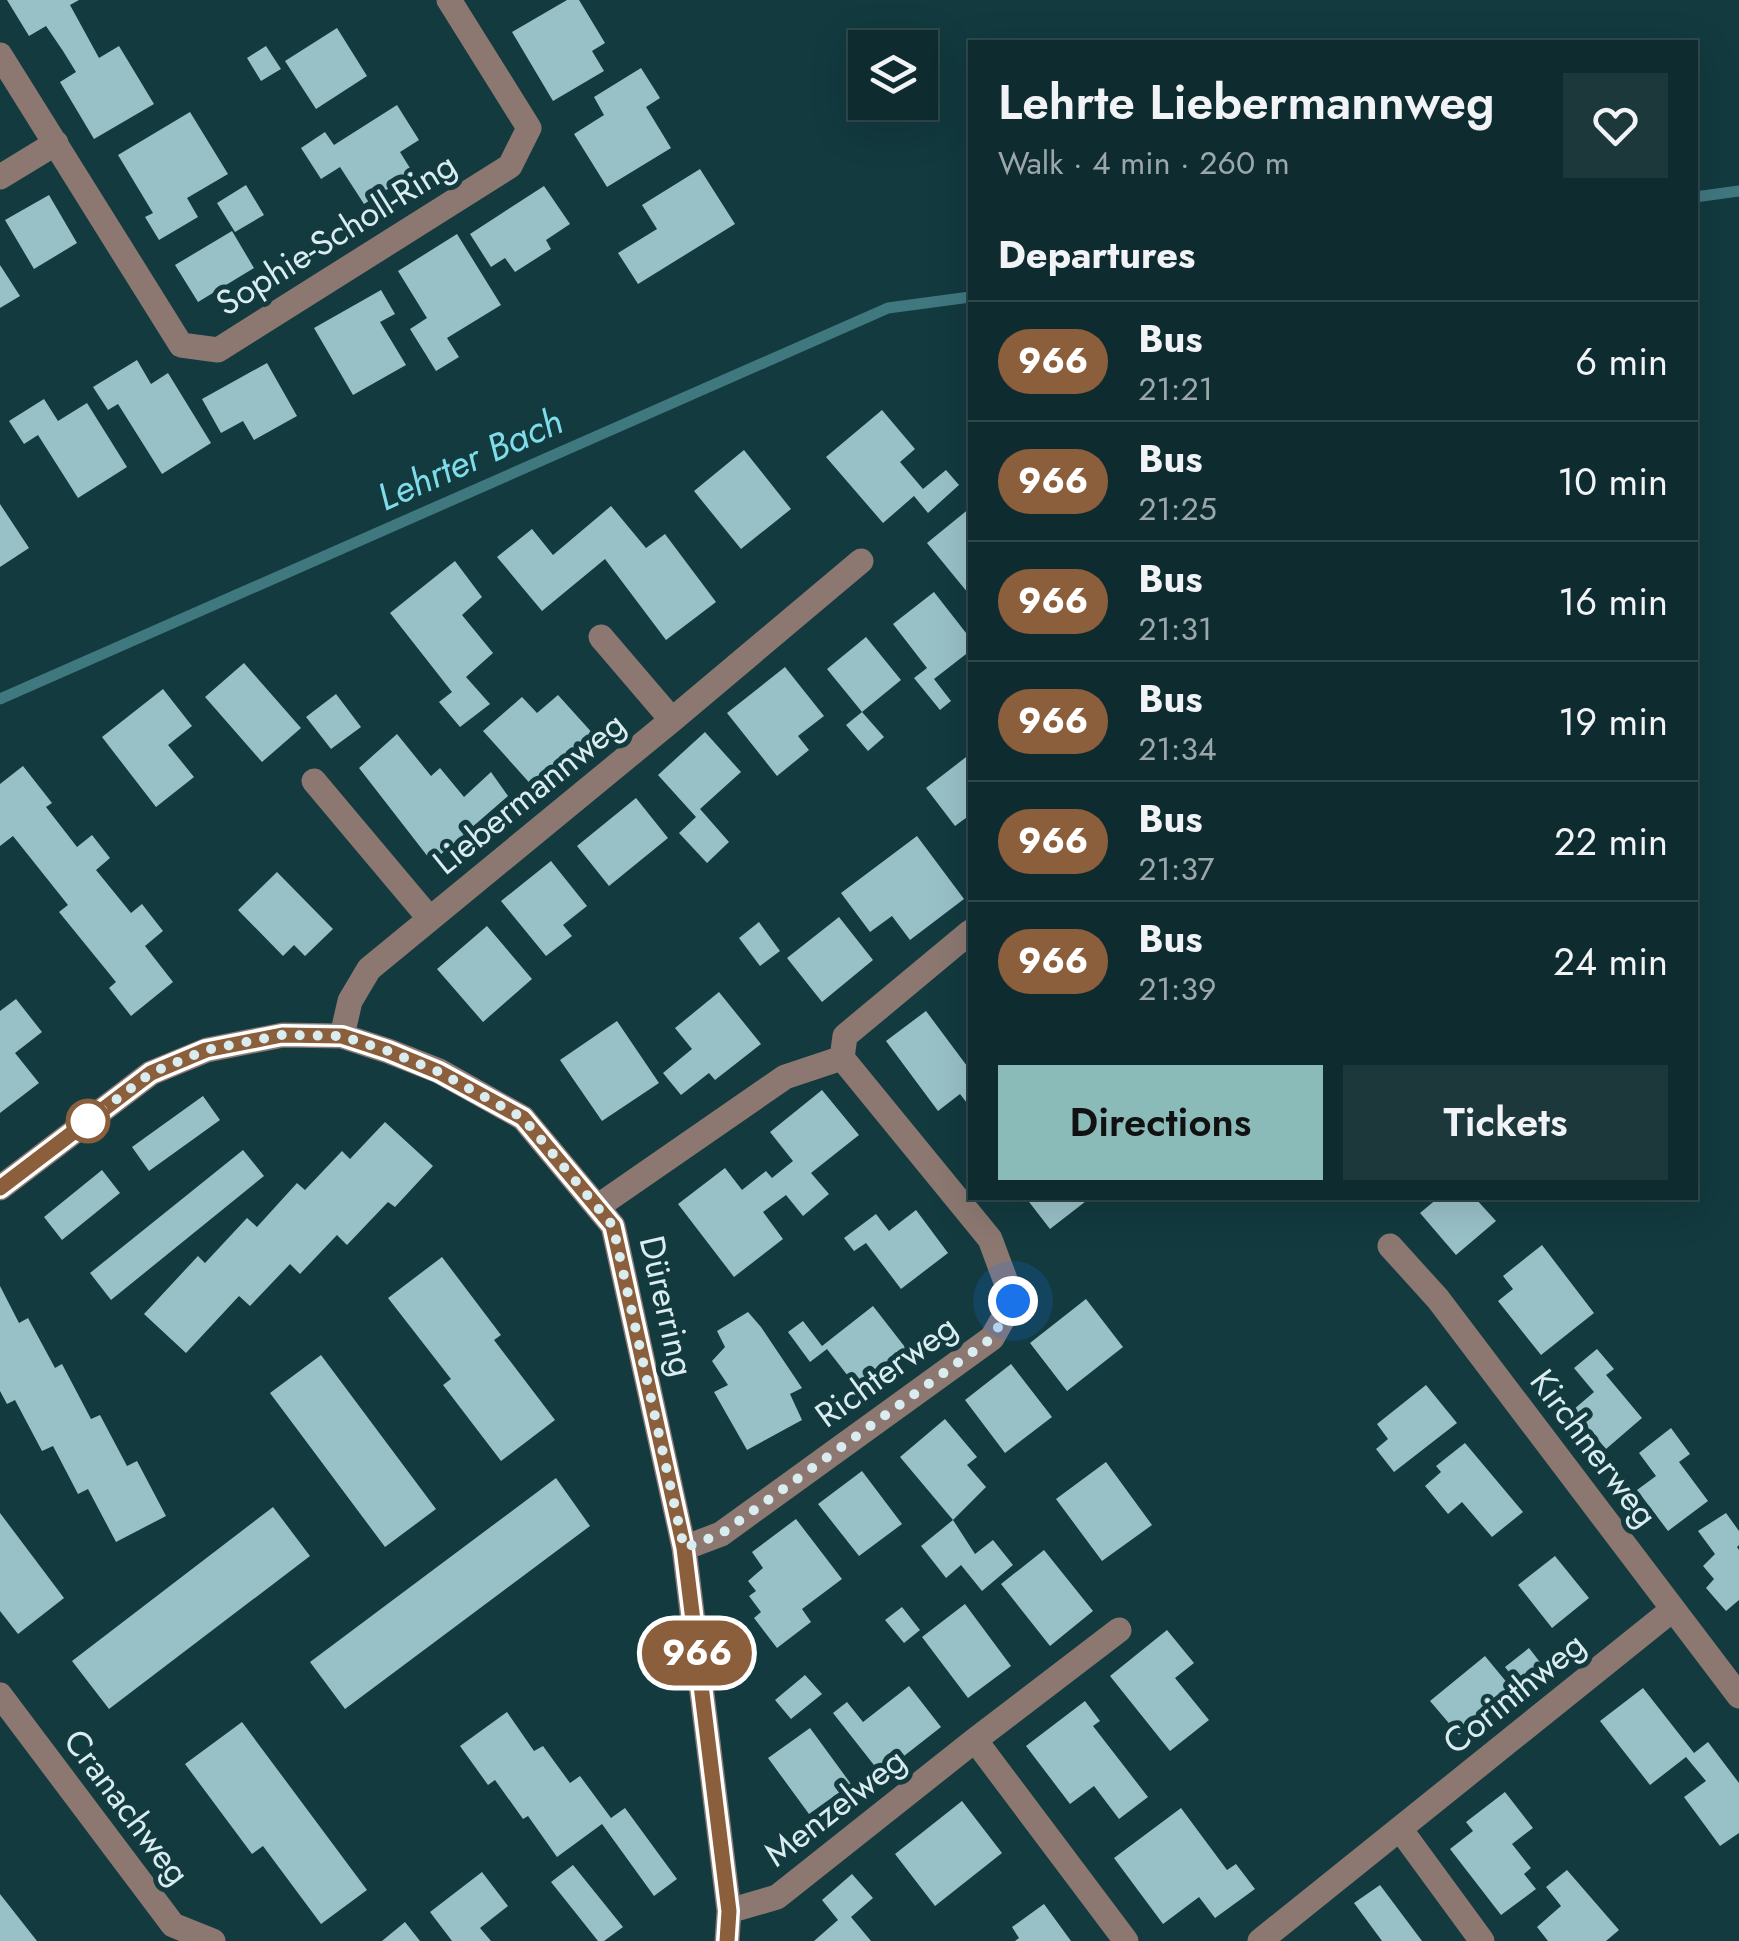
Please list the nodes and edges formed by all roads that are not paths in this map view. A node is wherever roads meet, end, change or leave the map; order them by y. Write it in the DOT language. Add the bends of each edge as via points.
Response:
graph roads {
  1 [pos="449,0"];
  2 [pos="0,55"];
  3 [pos="56,143"];
  4 [pos="0,178"];
  5 [pos="861,561"];
  6 [pos="601,636"];
  7 [pos="672,720"];
  8 [pos="314,781"];
  9 [pos="430,919"];
  10 [pos="968,934"];
  11 [pos="342,1036"];
  12 [pos="842,1058"];
  13 [pos="0,1188"];
  14 [pos="597,1206"];
  15 [pos="1390,1246"];
  16 [pos="684,1548"];
  17 [pos="1672,1610"];
  18 [pos="1119,1630"];
  19 [pos="0,1696"];
  20 [pos="1739,1696"];
  21 [pos="975,1740"];
  22 [pos="1400,1829"];
  23 [pos="729,1911"];
  24 [pos="213,1941"];
  25 [pos="726,1941"];
  26 [pos="1126,1941"];
  27 [pos="1260,1941"];
  28 [pos="1482,1941"];
  1 -- 3 [label="street, Sophie-Scholl-Ring" via="528,128 510,166 218,350 181,345"];
  2 -- 3 [label="street, Sophie-Scholl-Ring"];
  3 -- 4 [label="street"];
  5 -- 7 [label="street, Liebermannweg"];
  6 -- 7 [label="street, Liebermannweg"];
  7 -- 9 [label="street, Liebermannweg"];
  8 -- 9 [label="street, Liebermannweg"];
  9 -- 11 [label="street, Liebermannweg" via="369,970 350,1001"];
  10 -- 12 [label="street" via="844,1036"];
  11 -- 13 [label="street, Dürerring" via="255,1040 206,1050 151,1073"];
  11 -- 14 [label="street, Dürerring" via="439,1072 523,1118"];
  12 -- 14 [label="street" via="785,1077"];
  12 -- 16 [label="street, Richterweg" via="990,1239 1013,1301 992,1338 721,1534"];
  14 -- 16 [label="street, Dürerring" via="613,1226"];
  15 -- 17 [label="street, Kirchnerweg" via="1438,1298"];
  16 -- 23 [label="street, Dürerring"];
  17 -- 20 [label="street, Kirchnerweg"];
  17 -- 22 [label="street, Corinthweg"];
  18 -- 21 [label="street, Menzelweg"];
  19 -- 24 [label="street, Cranachweg" via="173,1925"];
  21 -- 23 [label="street, Menzelweg" via="777,1897"];
  21 -- 26 [label="street"];
  22 -- 27 [label="street, Corinthweg"];
  22 -- 28 [label="street"];
  23 -- 25 [label="street, Dürerring"];
}
